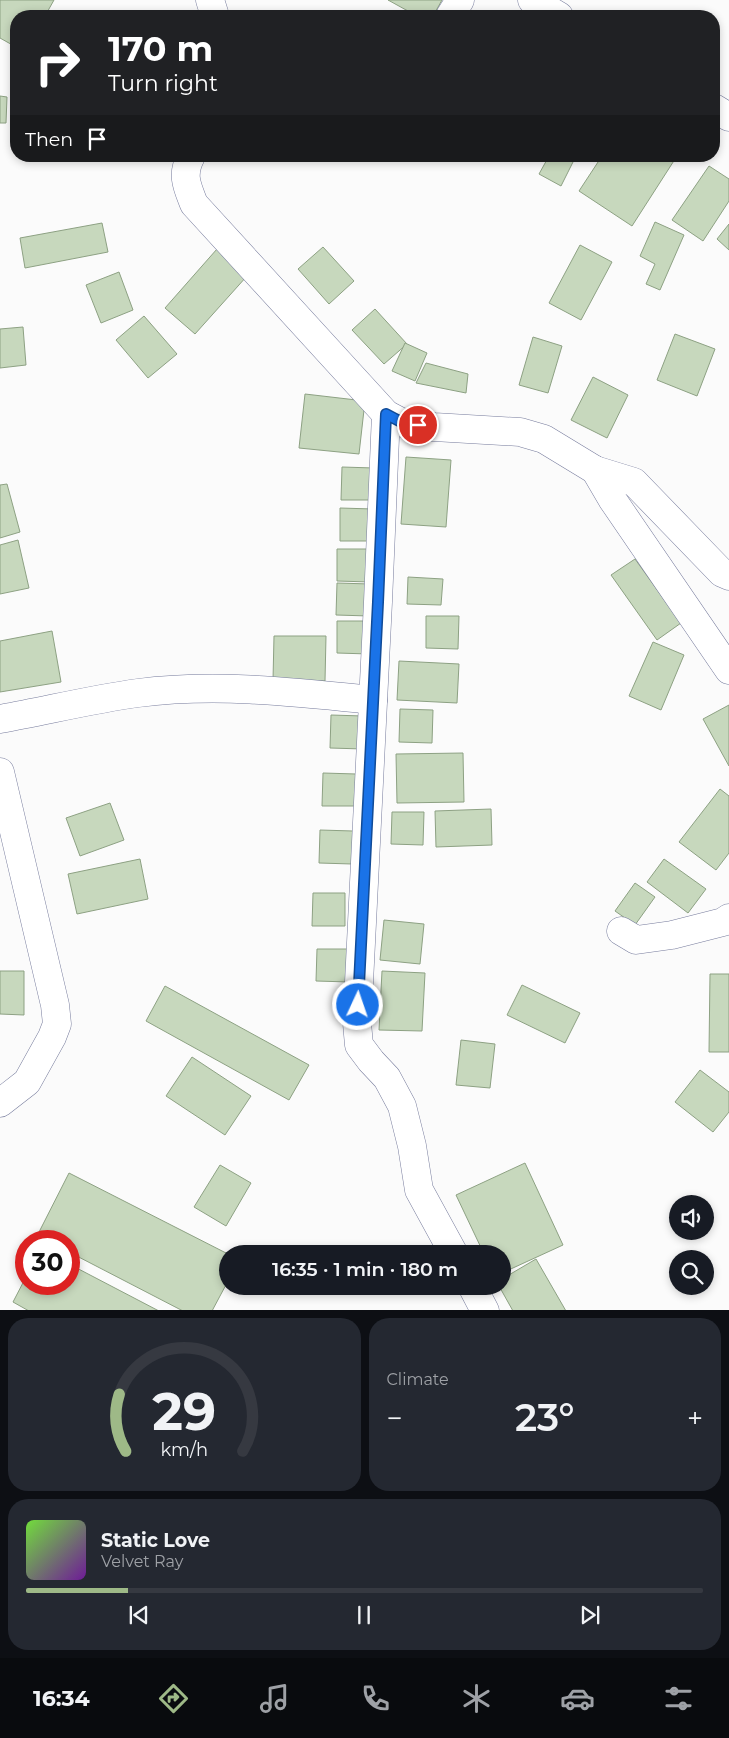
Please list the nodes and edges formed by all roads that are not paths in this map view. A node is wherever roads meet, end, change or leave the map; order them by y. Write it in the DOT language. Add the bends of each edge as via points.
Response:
graph roads {
  1 [pos="532,0"];
  2 [pos="549,10"];
  3 [pos="188,162"];
  4 [pos="386,414"];
  5 [pos="595,470"];
  6 [pos="729,576"];
  7 [pos="729,670"];
  8 [pos="373,700"];
  9 [pos="0,720"];
  10 [pos="0,772"];
  11 [pos="729,918"];
  12 [pos="621,931"];
  13 [pos="0,1103"];
  14 [pos="449,1245"];
  15 [pos="477,1295"];
  16 [pos="485,1310"];
  1 -- 2 [label="street"];
  3 -- 4 [label="street" via="186,184 194,204"];
  4 -- 5 [label="street" via="403,423 520,432 544,439"];
  4 -- 8 [label="street"];
  5 -- 6 [label="street" via="634,482 722,573"];
  5 -- 7 [label="street"];
  8 -- 9 [label="street" via="298,692 202,688 138,693"];
  8 -- 14 [label="street" via="357,1023 359,1045 387,1078 402,1106 420,1190"];
  10 -- 13 [label="street" via="58,1024 27,1082"];
  11 -- 12 [label="street" via="672,935 636,940"];
  15 -- 16 [label="street"];
}
